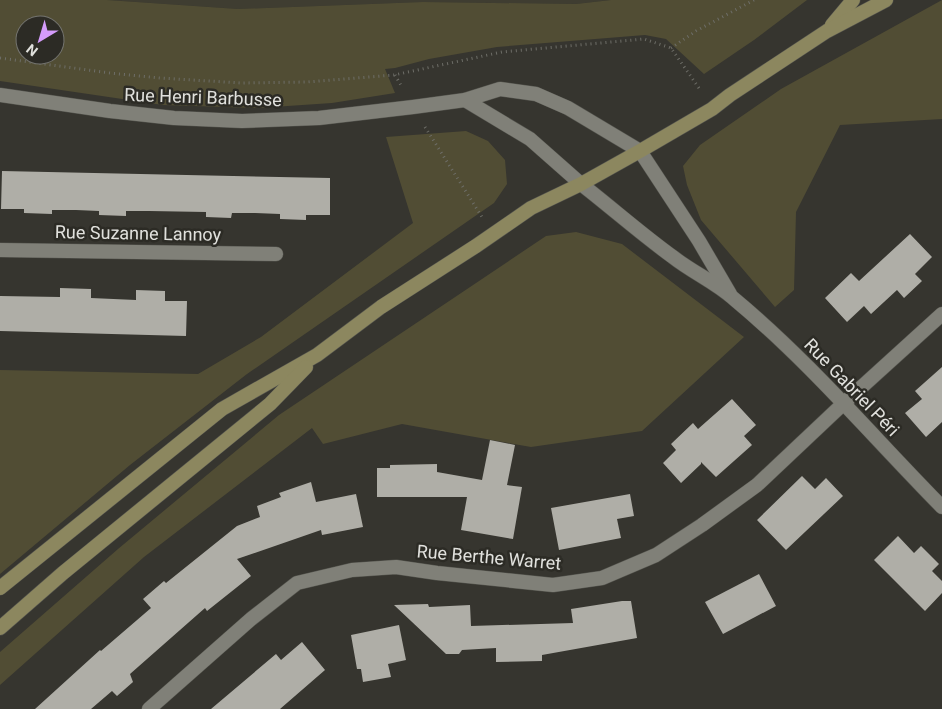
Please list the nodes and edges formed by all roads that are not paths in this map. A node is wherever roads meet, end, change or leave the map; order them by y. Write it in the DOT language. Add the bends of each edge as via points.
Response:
graph roads {
  1 [pos="853,0"];
  2 [pos="886,0"];
  3 [pos="827,31"];
  4 [pos="0,95"];
  5 [pos="465,100"];
  6 [pos="640,151"];
  7 [pos="581,184"];
  8 [pos="0,250"];
  9 [pos="276,254"];
  10 [pos="732,296"];
  11 [pos="942,314"];
  12 [pos="317,355"];
  13 [pos="844,403"];
  14 [pos="942,507"];
  15 [pos="0,588"];
  16 [pos="0,628"];
  17 [pos="150,709"];
  1 -- 3 [label="main road"];
  2 -- 3 [label="main road"];
  3 -- 6 [label="main road" via="712,109"];
  4 -- 5 [label="street, Rue Henri Barbusse" via="174,118 242,121 319,118"];
  5 -- 6 [label="street, Rue Henri Barbusse" via="500,89 536,94 568,108"];
  5 -- 7 [label="street" via="530,139"];
  6 -- 7 [label="main road"];
  6 -- 10 [label="street, Rue Gabriel Péri"];
  7 -- 10 [label="street, Rue Gabriel Péri" via="673,257"];
  7 -- 12 [label="main road" via="531,208 381,307"];
  8 -- 9 [label="street, Rue Suzanne Lannoy"];
  10 -- 13 [label="street, Rue Gabriel Péri"];
  11 -- 13 [label="street"];
  12 -- 15 [label="main road" via="222,409"];
  12 -- 16 [label="main road" via="270,404"];
  13 -- 14 [label="street, Rue Gabriel Péri"];
  13 -- 17 [label="street, Rue Berthe Warret" via="757,485 656,555 602,578 553,585 396,567 352,570 297,583 251,619"];
}
